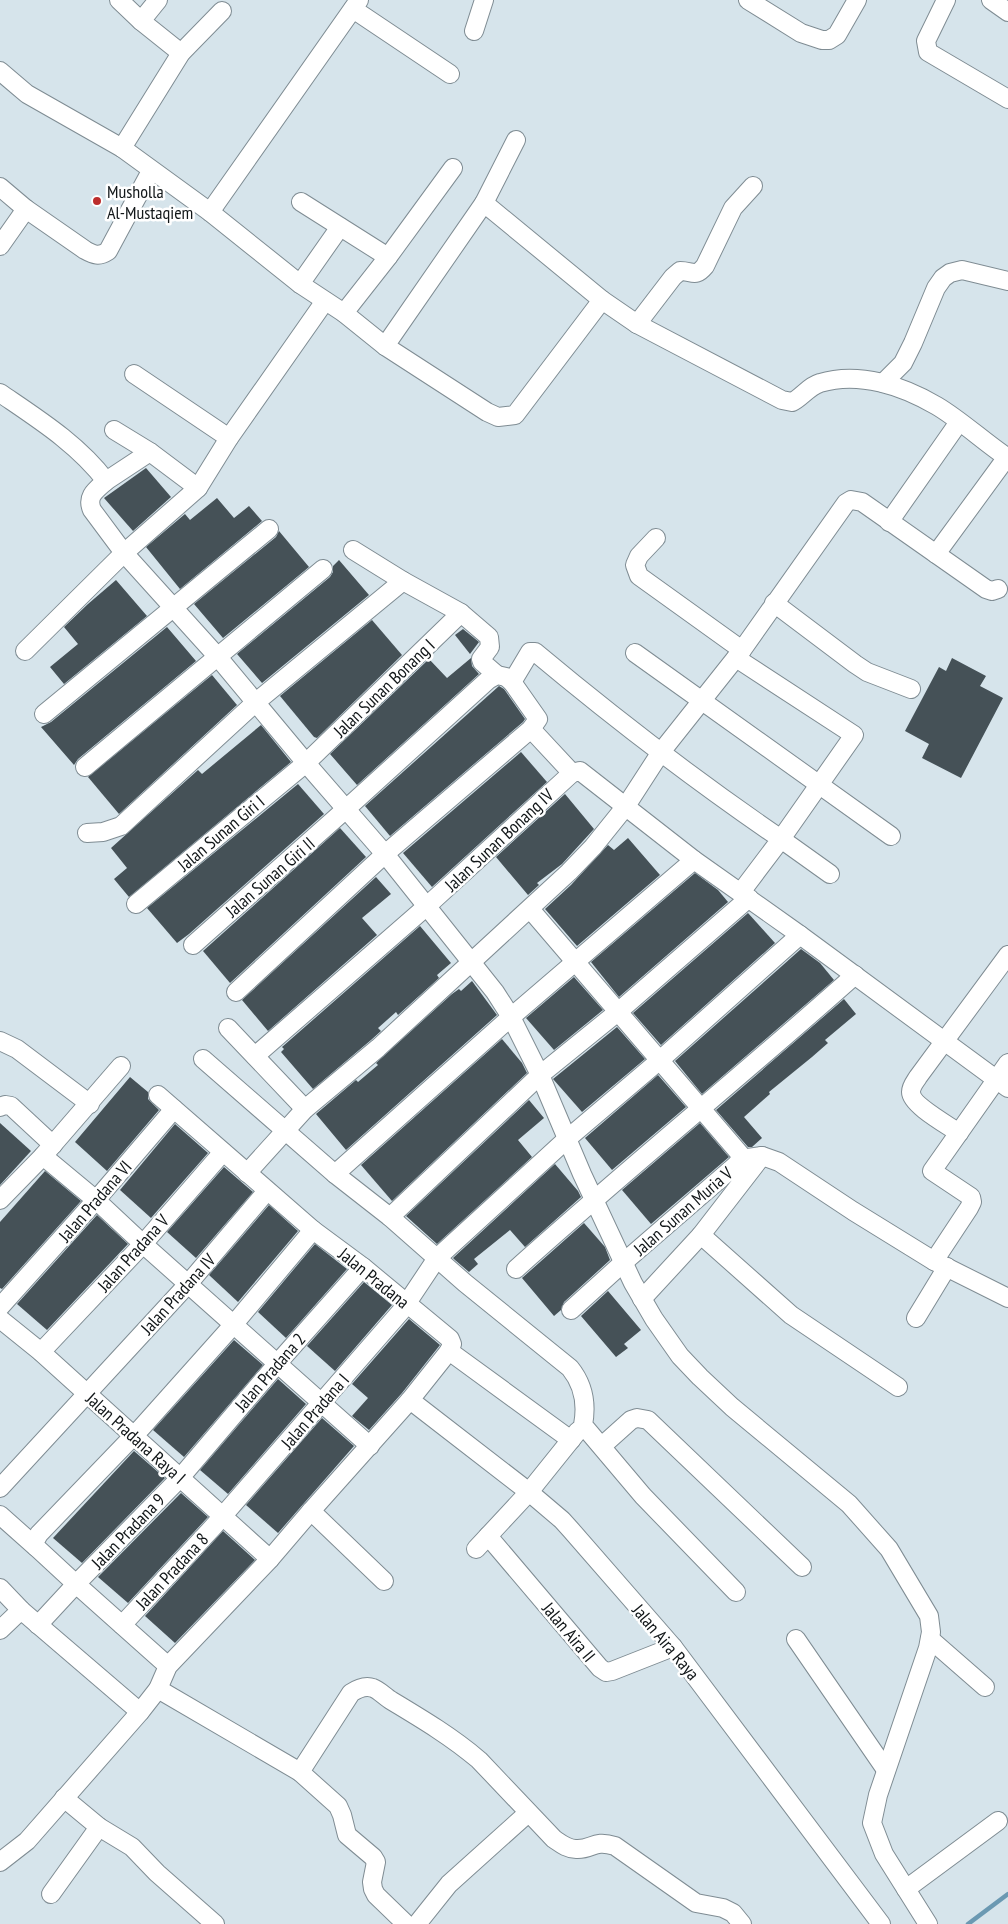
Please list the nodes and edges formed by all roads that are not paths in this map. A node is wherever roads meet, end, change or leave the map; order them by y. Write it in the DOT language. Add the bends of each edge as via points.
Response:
graph roads {
  1 [pos="119,0"];
  2 [pos="158,0"];
  3 [pos="484,0"];
  4 [pos="748,0"];
  5 [pos="857,0"];
  6 [pos="946,0"];
  7 [pos="992,0"];
  8 [pos="356,4"];
  9 [pos="222,11"];
  10 [pos="1008,12"];
  11 [pos="140,21"];
  12 [pos="474,31"];
  13 [pos="181,54"];
  14 [pos="0,71"];
  15 [pos="450,74"];
  16 [pos="1008,99"];
  17 [pos="516,140"];
  18 [pos="122,148"];
  19 [pos="453,168"];
  20 [pos="151,171"];
  21 [pos="753,186"];
  22 [pos="0,187"];
  23 [pos="301,202"];
  24 [pos="484,203"];
  25 [pos="26,209"];
  26 [pos="210,212"];
  27 [pos="340,227"];
  28 [pos="0,246"];
  29 [pos="388,257"];
  30 [pos="1008,281"];
  31 [pos="300,284"];
  32 [pos="602,300"];
  33 [pos="324,301"];
  34 [pos="344,313"];
  35 [pos="637,324"];
  36 [pos="385,346"];
  37 [pos="134,374"];
  38 [pos="883,383"];
  39 [pos="0,393"];
  40 [pos="959,422"];
  41 [pos="114,430"];
  42 [pos="229,438"];
  43 [pos="150,452"];
  44 [pos="1008,458"];
  45 [pos="106,481"];
  46 [pos="198,488"];
  47 [pos="889,522"];
  48 [pos="269,529"];
  49 [pos="656,538"];
  50 [pos="353,550"];
  51 [pos="124,553"];
  52 [pos="936,554"];
  53 [pos="323,569"];
  54 [pos="403,581"];
  55 [pos="998,589"];
  56 [pos="774,603"];
  57 [pos="173,608"];
  58 [pos="462,613"];
  59 [pos="25,651"];
  60 [pos="635,653"];
  61 [pos="739,654"];
  62 [pos="217,656"];
  63 [pos="504,678"];
  64 [pos="910,689"];
  65 [pos="702,701"];
  66 [pos="256,702"];
  67 [pos="44,714"];
  68 [pos="532,729"];
  69 [pos="661,752"];
  70 [pos="306,763"];
  71 [pos="86,767"];
  72 [pos="572,773"];
  73 [pos="820,785"];
  74 [pos="626,806"];
  75 [pos="346,809"];
  76 [pos="88,833"];
  77 [pos="891,836"];
  78 [pos="781,839"];
  79 [pos="385,854"];
  80 [pos="694,860"];
  81 [pos="830,874"];
  82 [pos="745,895"];
  83 [pos="136,904"];
  84 [pos="427,906"];
  85 [pos="530,909"];
  86 [pos="800,935"];
  87 [pos="192,945"];
  88 [pos="1008,955"];
  89 [pos="471,961"];
  90 [pos="576,961"];
  91 [pos="854,975"];
  92 [pos="236,992"];
  93 [pos="619,1011"];
  94 [pos="511,1017"];
  95 [pos="228,1028"];
  96 [pos="0,1041"];
  97 [pos="944,1041"];
  98 [pos="255,1056"];
  99 [pos="203,1059"];
  100 [pos="660,1060"];
  101 [pos="1008,1063"];
  102 [pos="121,1066"];
  103 [pos="540,1075"];
  104 [pos="1002,1084"];
  105 [pos="158,1095"];
  106 [pos="90,1104"];
  107 [pos="0,1107"];
  108 [pos="305,1108"];
  109 [pos="174,1109"];
  110 [pos="702,1109"];
  111 [pos="286,1130"];
  112 [pos="959,1132"];
  113 [pos="567,1139"];
  114 [pos="48,1151"];
  115 [pos="224,1152"];
  116 [pos="762,1156"];
  117 [pos="741,1159"];
  118 [pos="247,1173"];
  119 [pos="335,1174"];
  120 [pos="267,1191"];
  121 [pos="595,1198"];
  122 [pos="0,1200"];
  123 [pos="96,1200"];
  124 [pos="390,1217"];
  125 [pos="313,1230"];
  126 [pos="701,1235"];
  127 [pos="143,1244"];
  128 [pos="437,1258"];
  129 [pos="624,1262"];
  130 [pos="940,1264"];
  131 [pos="363,1267"];
  132 [pos="516,1269"];
  133 [pos="188,1284"];
  134 [pos="1008,1298"];
  135 [pos="642,1299"];
  136 [pos="407,1305"];
  137 [pos="0,1307"];
  138 [pos="572,1310"];
  139 [pos="0,1318"];
  140 [pos="916,1318"];
  141 [pos="234,1324"];
  142 [pos="450,1351"];
  143 [pos="41,1352"];
  144 [pos="278,1364"];
  145 [pos="898,1387"];
  146 [pos="88,1394"];
  147 [pos="410,1400"];
  148 [pos="322,1404"];
  149 [pos="583,1425"];
  150 [pos="133,1437"];
  151 [pos="571,1440"];
  152 [pos="370,1446"];
  153 [pos="602,1446"];
  154 [pos="4,1477"];
  155 [pos="180,1478"];
  156 [pos="528,1492"];
  157 [pos="311,1510"];
  158 [pos="0,1515"];
  159 [pos="222,1517"];
  160 [pos="36,1547"];
  161 [pos="270,1559"];
  162 [pos="802,1567"];
  163 [pos="384,1581"];
  164 [pos="76,1584"];
  165 [pos="0,1588"];
  166 [pos="736,1592"];
  167 [pos="21,1610"];
  168 [pos="38,1625"];
  169 [pos="122,1625"];
  170 [pos="0,1630"];
  171 [pos="796,1639"];
  172 [pos="930,1639"];
  173 [pos="673,1648"];
  174 [pos="168,1666"];
  175 [pos="985,1687"];
  176 [pos="158,1689"];
  177 [pos="140,1712"];
  178 [pos="886,1770"];
  179 [pos="300,1772"];
  180 [pos="64,1798"];
  181 [pos="528,1813"];
  182 [pos="998,1821"];
  183 [pos="99,1826"];
  184 [pos="1,1860"];
  185 [pos="906,1889"];
  186 [pos="51,1894"];
  187 [pos="922,1922"];
  188 [pos="215,1924"];
  189 [pos="406,1924"];
  190 [pos="418,1924"];
  191 [pos="742,1924"];
  192 [pos="881,1924"];
  1 -- 11 [label="street"];
  2 -- 11 [label="street"];
  3 -- 12 [label="street"];
  4 -- 5 [label="street" via="801,32 822,40 838,35"];
  6 -- 16 [label="street" via="926,41 928,52"];
  7 -- 10 [label="street"];
  8 -- 15 [label="street"];
  8 -- 26 [label="street"];
  9 -- 13 [label="street"];
  11 -- 13 [label="street"];
  13 -- 18 [label="street"];
  14 -- 18 [label="street" via="27,94"];
  17 -- 24 [label="street"];
  18 -- 20 [label="street"];
  19 -- 29 [label="street"];
  20 -- 25 [label="street" via="108,251 101,255 85,250"];
  20 -- 26 [label="street"];
  21 -- 35 [label="street" via="734,208 700,272 680,271 673,276"];
  22 -- 25 [label="street"];
  23 -- 27 [label="street"];
  24 -- 32 [label="street"];
  24 -- 36 [label="street"];
  25 -- 28 [label="street"];
  26 -- 31 [label="street"];
  27 -- 29 [label="street"];
  27 -- 31 [label="street"];
  29 -- 34 [label="street"];
  30 -- 38 [label="street" via="962,270 943,278 903,363"];
  31 -- 33 [label="street"];
  32 -- 35 [label="street"];
  32 -- 36 [label="street" via="515,416 498,417 487,412"];
  33 -- 34 [label="street"];
  33 -- 42 [label="street"];
  34 -- 36 [label="street"];
  35 -- 38 [label="street" via="786,401 798,399 818,383 856,378"];
  37 -- 42 [label="street"];
  38 -- 40 [label="street" via="911,393"];
  39 -- 45 [label="street" via="60,434"];
  40 -- 44 [label="street"];
  40 -- 47 [label="street"];
  41 -- 43 [label="street"];
  42 -- 46 [label="street"];
  43 -- 45 [label="street"];
  43 -- 46 [label="street"];
  44 -- 52 [label="street"];
  45 -- 51 [label="street" via="90,496 89,503"];
  46 -- 51 [label="street"];
  47 -- 52 [label="street"];
  47 -- 56 [label="street" via="862,502 851,500 846,503"];
  48 -- 57 [label="street"];
  49 -- 61 [label="street" via="639,556 635,565 639,576"];
  50 -- 54 [label="street"];
  51 -- 57 [label="street"];
  51 -- 59 [label="street"];
  52 -- 55 [label="street" via="986,589"];
  53 -- 62 [label="street"];
  54 -- 58 [label="street"];
  54 -- 66 [label="street"];
  56 -- 61 [label="street"];
  56 -- 64 [label="street" via="867,672"];
  57 -- 62 [label="street"];
  57 -- 67 [label="street"];
  58 -- 63 [label="street" via="489,638 490,647 482,662"];
  58 -- 70 [label="street, Jalan Sunan Bonang I"];
  60 -- 65 [label="street"];
  61 -- 65 [label="street"];
  61 -- 73 [label="street" via="854,735"];
  62 -- 66 [label="street"];
  62 -- 71 [label="street"];
  63 -- 68 [label="street" via="538,719"];
  63 -- 69 [label="street" via="530,652 535,652"];
  63 -- 75 [label="street, Jalan Sunan Giri II" via="488,680"];
  65 -- 69 [label="street"];
  65 -- 73 [label="street"];
  66 -- 70 [label="street"];
  66 -- 76 [label="street" via="121,826"];
  68 -- 72 [label="street"];
  68 -- 79 [label="street"];
  69 -- 74 [label="street"];
  69 -- 78 [label="street"];
  70 -- 75 [label="street"];
  70 -- 83 [label="street, Jalan Sunan Giri I"];
  72 -- 74 [label="street" via="580,771"];
  72 -- 84 [label="street, Jalan Sunan Bonang IV"];
  73 -- 77 [label="street"];
  73 -- 78 [label="street"];
  74 -- 80 [label="street"];
  74 -- 85 [label="street" via="593,847"];
  75 -- 79 [label="street"];
  75 -- 87 [label="street, Jalan Sunan Giri II"];
  78 -- 81 [label="street"];
  78 -- 82 [label="street"];
  79 -- 84 [label="street"];
  79 -- 92 [label="street"];
  80 -- 82 [label="street"];
  80 -- 90 [label="street"];
  82 -- 86 [label="street"];
  82 -- 93 [label="street"];
  84 -- 89 [label="street"];
  84 -- 98 [label="street, Jalan Sunan Bonang IV"];
  85 -- 89 [label="street"];
  85 -- 90 [label="street"];
  86 -- 91 [label="street"];
  86 -- 100 [label="street, Jalan Pradana I"];
  88 -- 97 [label="street"];
  89 -- 94 [label="street"];
  89 -- 108 [label="street" via="378,1048"];
  90 -- 93 [label="street"];
  90 -- 94 [label="street"];
  91 -- 97 [label="street"];
  91 -- 110 [label="street"];
  93 -- 100 [label="street"];
  93 -- 103 [label="street"];
  94 -- 103 [label="street"];
  94 -- 119 [label="street"];
  95 -- 98 [label="street"];
  96 -- 106 [label="street" via="17,1049"];
  97 -- 104 [label="street"];
  97 -- 112 [label="street" via="913,1085 912,1095 928,1112"];
  98 -- 108 [label="street"];
  99 -- 111 [label="street"];
  100 -- 110 [label="street"];
  100 -- 113 [label="street, Jalan Pradana I"];
  101 -- 104 [label="street"];
  102 -- 106 [label="street"];
  103 -- 113 [label="street"];
  103 -- 124 [label="street"];
  104 -- 112 [label="street"];
  105 -- 109 [label="street"];
  106 -- 114 [label="street"];
  107 -- 114 [label="street" via="11,1106"];
  108 -- 111 [label="street"];
  109 -- 115 [label="street, Jalan Pradana"];
  109 -- 123 [label="street, Jalan Pradana VI"];
  110 -- 117 [label="street"];
  110 -- 121 [label="street"];
  111 -- 118 [label="street"];
  111 -- 119 [label="street"];
  112 -- 130 [label="street" via="932,1171 971,1197 972,1202"];
  113 -- 121 [label="street"];
  113 -- 128 [label="street, Jalan Pradana I"];
  114 -- 122 [label="street"];
  114 -- 123 [label="street"];
  115 -- 118 [label="street, Jalan Pradana"];
  115 -- 127 [label="street, Jalan Pradana V"];
  116 -- 117 [label="street"];
  116 -- 126 [label="street"];
  116 -- 130 [label="street" via="779,1162"];
  117 -- 129 [label="street, Jalan Sunan Muria V"];
  118 -- 120 [label="street, Jalan Pradana"];
  119 -- 124 [label="street"];
  120 -- 125 [label="street, Jalan Pradana"];
  120 -- 133 [label="street, Jalan Pradana IV"];
  121 -- 129 [label="street"];
  121 -- 132 [label="street"];
  123 -- 127 [label="street"];
  123 -- 137 [label="street, Jalan Pradana VI"];
  124 -- 128 [label="street"];
  125 -- 131 [label="street, Jalan Pradana"];
  125 -- 141 [label="street"];
  126 -- 135 [label="street"];
  126 -- 145 [label="street" via="791,1315"];
  127 -- 133 [label="street"];
  127 -- 143 [label="street, Jalan Pradana V"];
  128 -- 136 [label="street, Jalan Pradana I"];
  128 -- 149 [label="street" via="570,1368 582,1386 586,1414"];
  129 -- 135 [label="street"];
  129 -- 138 [label="street, Jalan Sunan Muria V"];
  130 -- 134 [label="street"];
  130 -- 140 [label="street"];
  131 -- 136 [label="street, Jalan Pradana"];
  131 -- 144 [label="street, Jalan Pradana 2"];
  133 -- 141 [label="street"];
  133 -- 146 [label="street, Jalan Pradana IV"];
  135 -- 172 [label="street" via="687,1363 732,1407 849,1504 889,1549 929,1616"];
  136 -- 142 [label="street, Jalan Pradana" via="450,1339"];
  136 -- 148 [label="street, Jalan Pradana I"];
  139 -- 143 [label="street, Jalan Pradana Raya I"];
  141 -- 144 [label="street"];
  141 -- 150 [label="street"];
  142 -- 147 [label="street"];
  142 -- 151 [label="street, Jalan Pradana"];
  143 -- 146 [label="street, Jalan Pradana Raya I"];
  144 -- 148 [label="street"];
  144 -- 155 [label="street, Jalan Pradana 2"];
  146 -- 150 [label="street, Jalan Pradana Raya I"];
  146 -- 154 [label="street, Jalan Pradana IV"];
  147 -- 152 [label="street"];
  147 -- 156 [label="street, Jalan Aira Raya"];
  148 -- 152 [label="street"];
  148 -- 159 [label="street, Jalan Pradana I"];
  149 -- 151 [label="street"];
  149 -- 153 [label="street"];
  150 -- 155 [label="street, Jalan Pradana Raya I"];
  150 -- 160 [label="street" via="39,1534"];
  151 -- 156 [label="street"];
  152 -- 157 [label="street"];
  153 -- 162 [label="street" via="631,1420 648,1420"];
  153 -- 166 [label="street" via="644,1496"];
  155 -- 159 [label="street, Jalan Pradana Raya I"];
  155 -- 164 [label="street, Jalan Pradana 9"];
  156 -- 173 [label="street, Jalan Aira Raya" via="562,1520"];
  156 -- 173 [label="street, Jalan Aira II" via="482,1543 606,1672"];
  157 -- 161 [label="street"];
  157 -- 163 [label="street"];
  158 -- 160 [label="street"];
  159 -- 161 [label="street, Jalan Pradana Raya I"];
  159 -- 169 [label="street, Jalan Pradana 8"];
  160 -- 164 [label="street"];
  161 -- 174 [label="street"];
  164 -- 168 [label="street, Jalan Pradana 9"];
  164 -- 169 [label="street"];
  165 -- 167 [label="street"];
  167 -- 168 [label="street"];
  167 -- 170 [label="street"];
  168 -- 177 [label="street"];
  169 -- 174 [label="street"];
  171 -- 178 [label="street"];
  172 -- 175 [label="street"];
  172 -- 178 [label="street"];
  173 -- 192 [label="street, Jalan Aira Raya"];
  174 -- 176 [label="street"];
  176 -- 177 [label="street"];
  176 -- 179 [label="street"];
  177 -- 180 [label="street"];
  178 -- 185 [label="street" via="872,1824 884,1854"];
  179 -- 181 [label="street" via="351,1692 359,1687 372,1687 468,1751"];
  179 -- 189 [label="street" via="338,1806 348,1835 374,1857 373,1889"];
  180 -- 183 [label="street"];
  180 -- 184 [label="street" via="27,1841"];
  181 -- 190 [label="street" via="448,1884"];
  181 -- 191 [label="street" via="544,1831 566,1847 576,1850 596,1843 616,1846 696,1903 723,1908"];
  182 -- 185 [label="street"];
  183 -- 186 [label="street"];
  183 -- 188 [label="street" via="132,1847"];
  185 -- 187 [label="street"];
}
